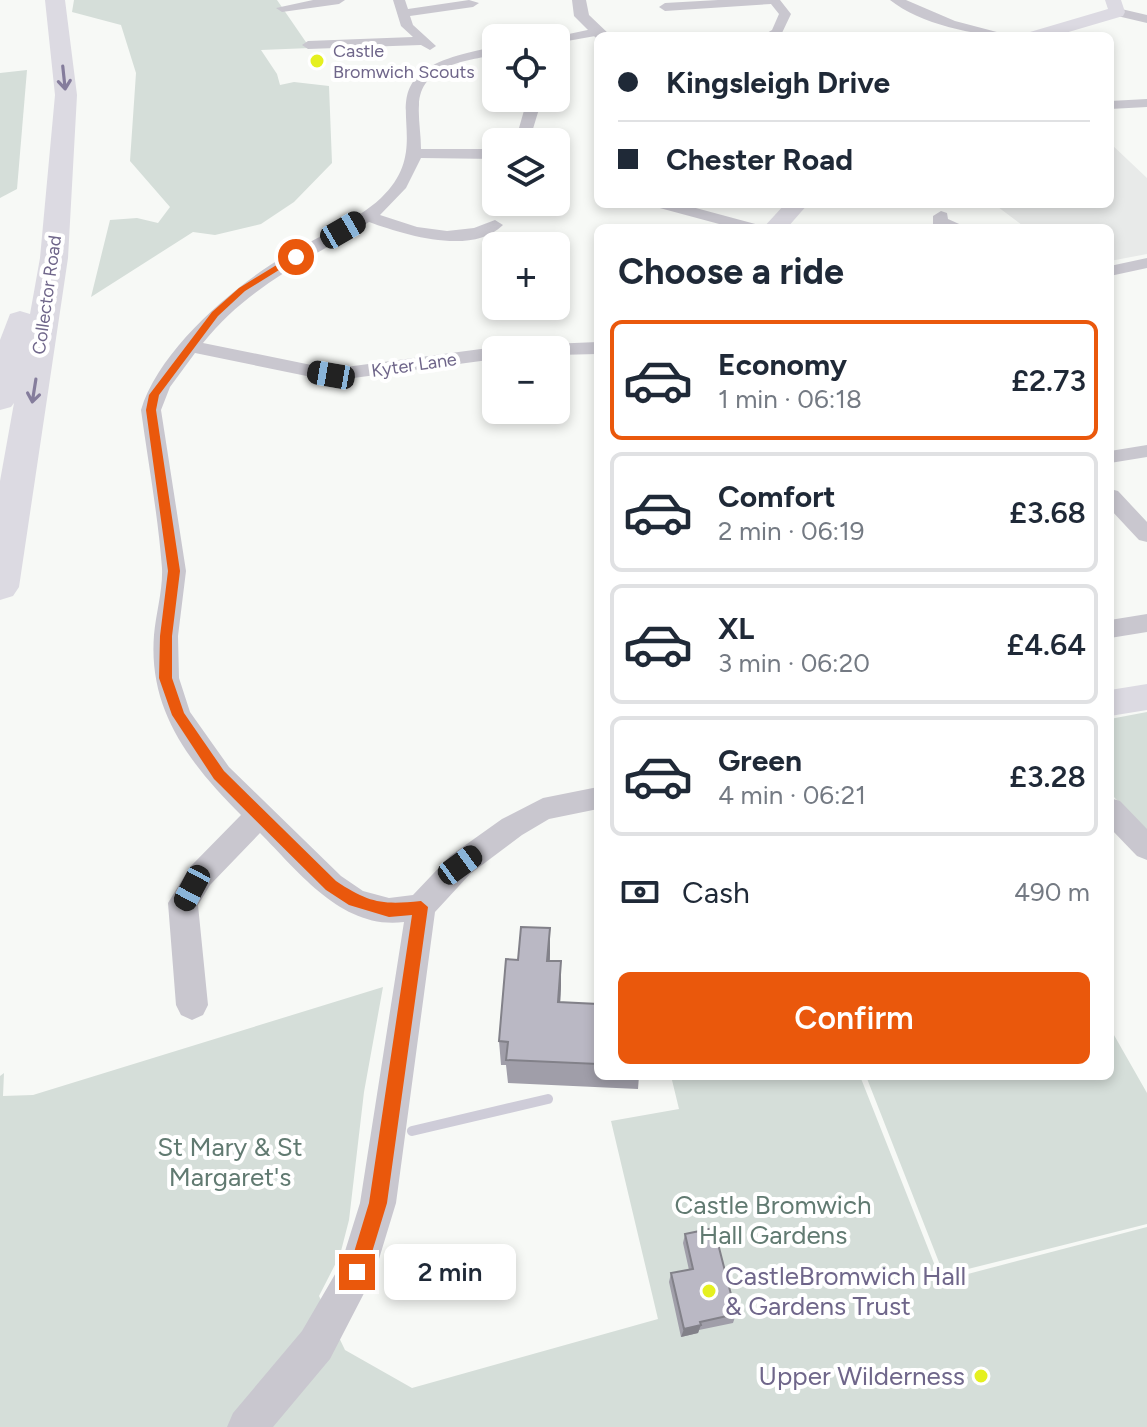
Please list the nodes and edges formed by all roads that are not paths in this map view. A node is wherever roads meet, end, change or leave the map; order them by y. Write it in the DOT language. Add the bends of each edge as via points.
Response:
graph roads {
  1 [pos="339,0"];
  2 [pos="579,0"];
  3 [pos="774,0"];
  4 [pos="896,0"];
  5 [pos="43,1"];
  6 [pos="680,3"];
  7 [pos="401,6"];
  8 [pos="1115,6"];
  9 [pos="465,7"];
  10 [pos="665,7"];
  11 [pos="282,8"];
  12 [pos="1147,19"];
  13 [pos="598,32"];
  14 [pos="777,32"];
  15 [pos="988,32"];
  16 [pos="1047,32"];
  17 [pos="594,35"];
  18 [pos="570,37"];
  19 [pos="421,41"];
  20 [pos="308,45"];
  21 [pos="482,54"];
  22 [pos="459,58"];
  23 [pos="40,89"];
  24 [pos="1147,103"];
  25 [pos="1114,105"];
  26 [pos="39,119"];
  27 [pos="414,153"];
  28 [pos="482,154"];
  29 [pos="677,208"];
  30 [pos="793,208"];
  31 [pos="367,216"];
  32 [pos="941,216"];
  33 [pos="738,224"];
  34 [pos="778,224"];
  35 [pos="946,224"];
  36 [pos="495,225"];
  37 [pos="1147,263"];
  38 [pos="1114,270"];
  39 [pos="190,346"];
  40 [pos="594,348"];
  41 [pos="570,349"];
  42 [pos="482,355"];
  43 [pos="0,400"];
  44 [pos="1147,451"];
  45 [pos="1114,456"];
  46 [pos="1114,500"];
  47 [pos="1147,535"];
  48 [pos="0,587"];
  49 [pos="1147,623"];
  50 [pos="1114,628"];
  51 [pos="1147,697"];
  52 [pos="1114,702"];
  53 [pos="594,799"];
  54 [pos="1114,813"];
  55 [pos="259,815"];
  56 [pos="1147,848"];
  57 [pos="421,907"];
  58 [pos="192,1005"];
  59 [pos="247,1427"];
  1 -- 11 [label="street"];
  2 -- 13 [label="street" via="582,16"];
  3 -- 6 [label="street"];
  3 -- 14 [label="street" via="785,14"];
  4 -- 15 [label="street" via="951,24"];
  5 -- 23 [label="highway, Collector Road"];
  5 -- 48 [label="highway, Collector Road, one-way" via="66,95 54,258"];
  6 -- 10 [label="street"];
  7 -- 9 [label="street"];
  7 -- 19 [label="street" via="407,26"];
  8 -- 12 [label="street"];
  8 -- 16 [label="main road"];
  17 -- 18 [label="street"];
  19 -- 20 [label="street"];
  19 -- 22 [label="street"];
  21 -- 22 [label="street"];
  22 -- 27 [label="street" via="426,74 415,87"];
  24 -- 25 [label="street"];
  26 -- 43 [label="highway, Collector Road" via="30,261"];
  27 -- 28 [label="street"];
  27 -- 31 [label="street" via="408,174"];
  29 -- 33 [label="street"];
  30 -- 34 [label="main road"];
  31 -- 36 [label="street" via="433,236 483,238"];
  31 -- 39 [label="street" via="242,289"];
  32 -- 35 [label="street" via="939,222"];
  37 -- 38 [label="street"];
  39 -- 42 [label="street, Kyter Lane" via="331,375"];
  39 -- 55 [label="street" via="154,395 151,410 174,571 166,678 178,715 219,775"];
  40 -- 41 [label="street"];
  44 -- 45 [label="street"];
  46 -- 47 [label="street"];
  49 -- 50 [label="street"];
  51 -- 52 [label="main road"];
  53 -- 57 [label="street" via="543,809 512,827 460,865"];
  54 -- 56 [label="street"];
  55 -- 57 [label="street" via="354,901 389,911"];
  55 -- 58 [label="street" via="215,859 183,903"];
  57 -- 59 [label="street" via="378,1203 357,1272 316,1345"];
}
